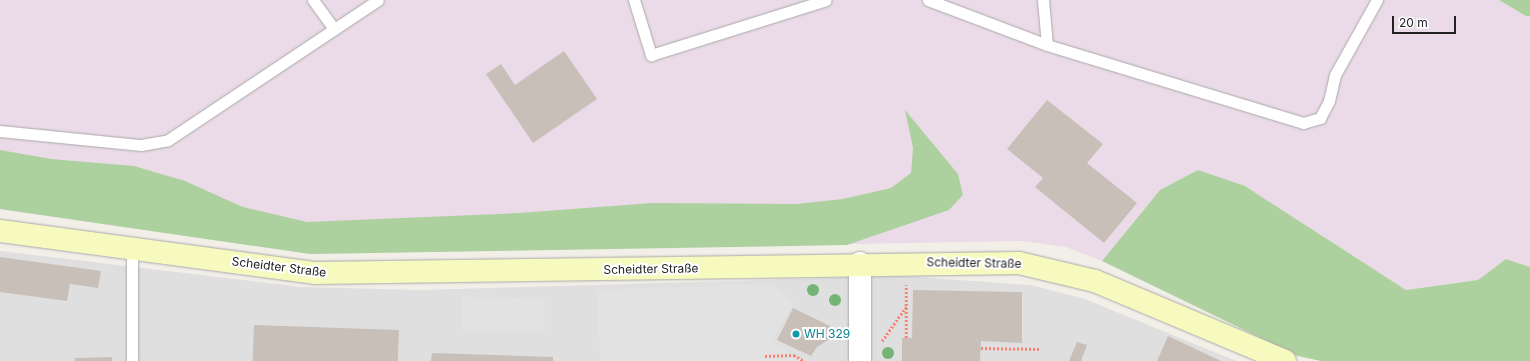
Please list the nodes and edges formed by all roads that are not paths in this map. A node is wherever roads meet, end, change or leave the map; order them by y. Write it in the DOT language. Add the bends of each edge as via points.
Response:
graph roads {
  1 [pos="314,0"];
  2 [pos="378,0"];
  3 [pos="634,0"];
  4 [pos="826,0"];
  5 [pos="928,0"];
  6 [pos="1043,0"];
  7 [pos="1377,0"];
  8 [pos="334,29"];
  9 [pos="1047,45"];
  10 [pos="0,131"];
  11 [pos="0,231"];
  12 [pos="132,247"];
  13 [pos="860,263"];
  14 [pos="132,361"];
  15 [pos="860,361"];
  16 [pos="1285,361"];
  1 -- 8 [label="lane"];
  2 -- 8 [label="lane"];
  3 -- 4 [label="lane" via="651,55"];
  5 -- 9 [label="lane"];
  6 -- 9 [label="lane"];
  7 -- 9 [label="lane" via="1335,75 1329,101 1320,118 1303,123"];
  8 -- 10 [label="lane" via="168,140 141,145"];
  11 -- 12 [label="main road, Scheidter Straße"];
  12 -- 13 [label="main road, Scheidter Straße" via="316,273"];
  12 -- 14 [label="lane"];
  13 -- 15 [label="street"];
  13 -- 16 [label="main road, Scheidter Straße" via="1042,266 1113,288"];
}
